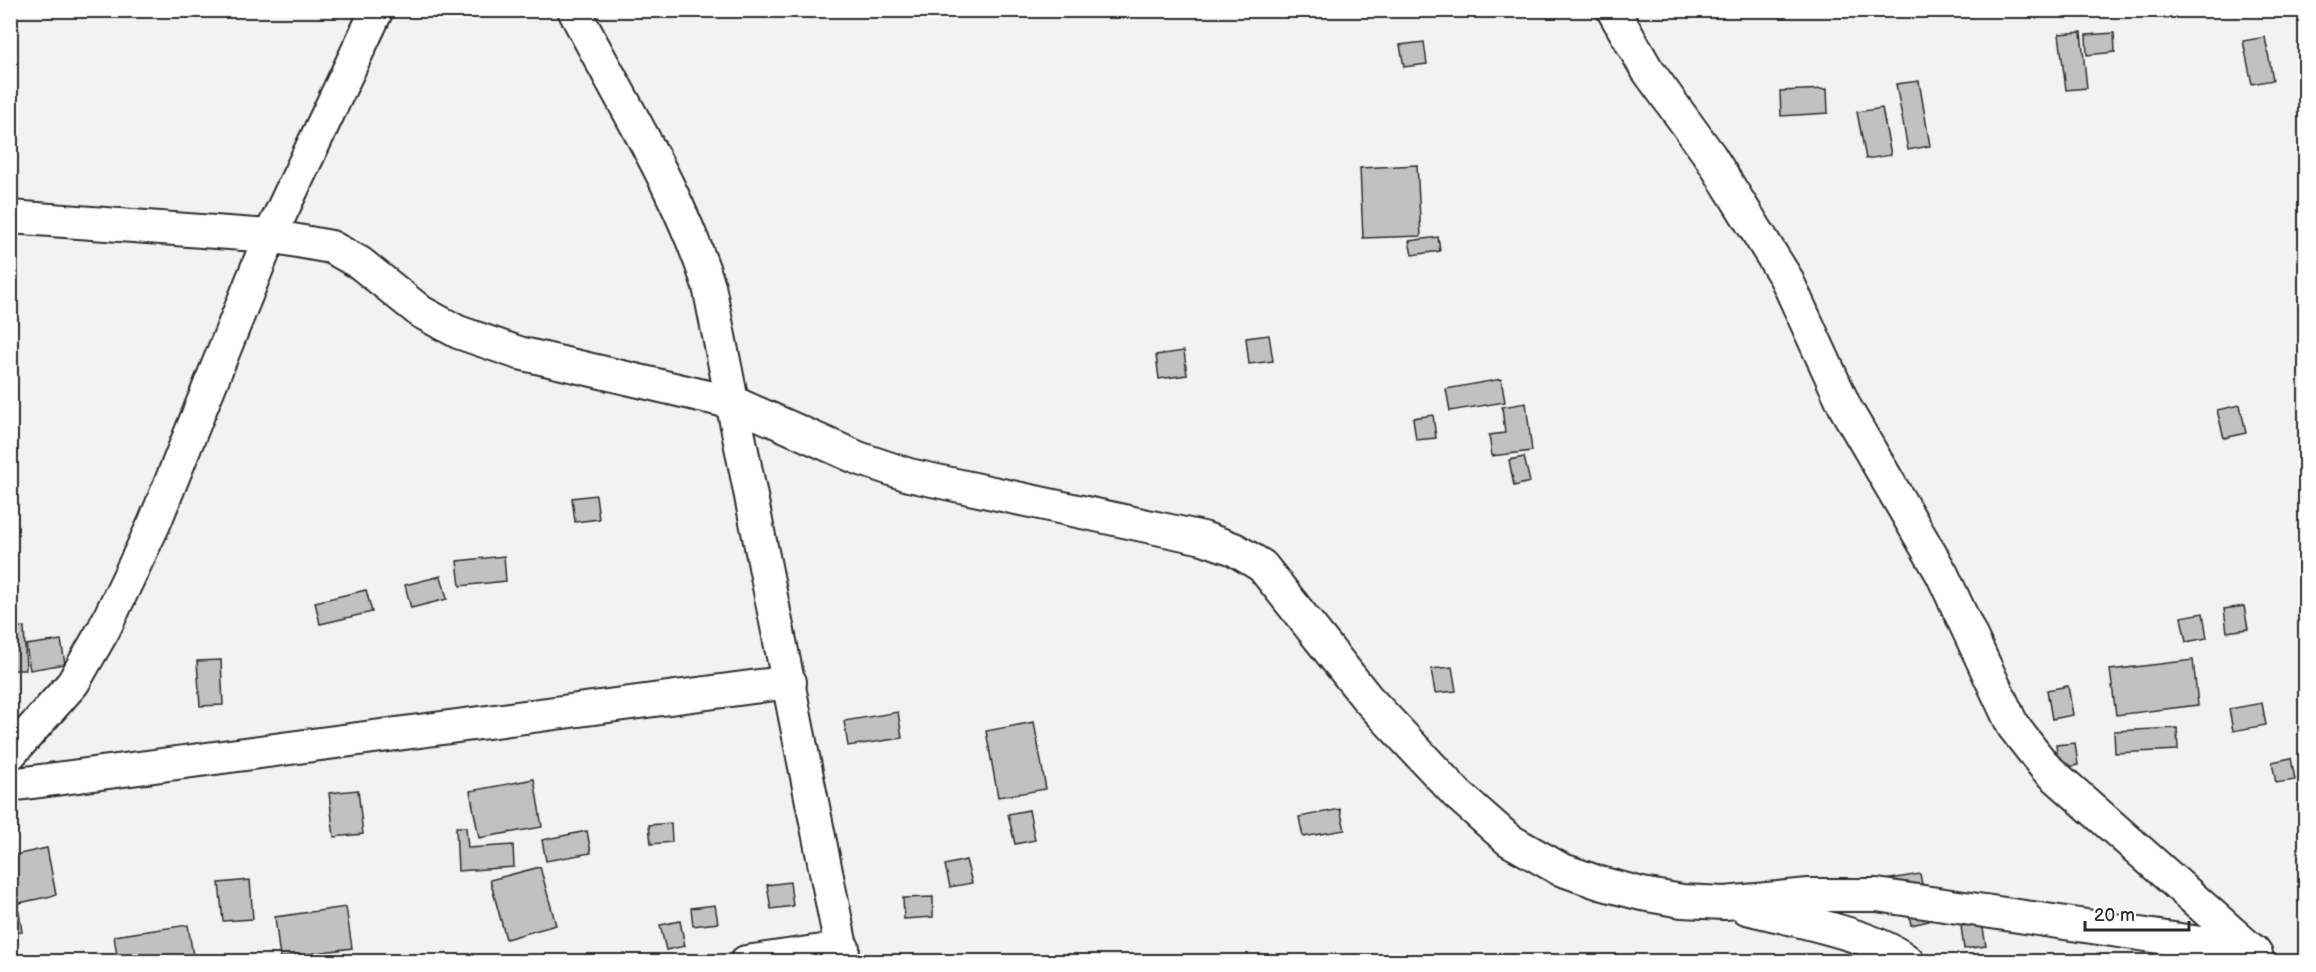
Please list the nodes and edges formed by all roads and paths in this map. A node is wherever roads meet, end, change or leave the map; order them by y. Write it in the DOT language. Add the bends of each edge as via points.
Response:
graph roads {
  1 [pos="377,10"];
  2 [pos="574,10"];
  3 [pos="1613,10"];
  4 [pos="10,217"];
  5 [pos="270,236"];
  6 [pos="734,403"];
  7 [pos="790,682"];
  8 [pos="10,754"];
  9 [pos="10,785"];
  10 [pos="1725,903"];
  11 [pos="844,955"];
  12 [pos="2258,956"];
  13 [pos="746,962"];
  14 [pos="1908,962"];
  1 -- 5 [label="street"];
  2 -- 6 [label="street" via="654,159 700,258"];
  3 -- 12 [label="street" via="1646,68 1710,156 1786,278 1846,409 1942,574 2013,726 2045,767"];
  4 -- 5 [label="street"];
  5 -- 6 [label="street" via="331,247 360,263 421,312 458,332 519,353"];
  5 -- 8 [label="street" via="153,524 104,629 73,683"];
  6 -- 7 [label="street"];
  6 -- 10 [label="street" via="858,458 909,475 1203,538 1234,549 1262,566 1367,698 1457,794 1509,840 1560,869 1600,883 1672,899"];
  7 -- 9 [label="street"];
  7 -- 11 [label="street"];
  10 -- 12 [label="street" via="1809,895 1877,896"];
  10 -- 14 [label="street" via="1877,944"];
  11 -- 13 [label="street"];
}
